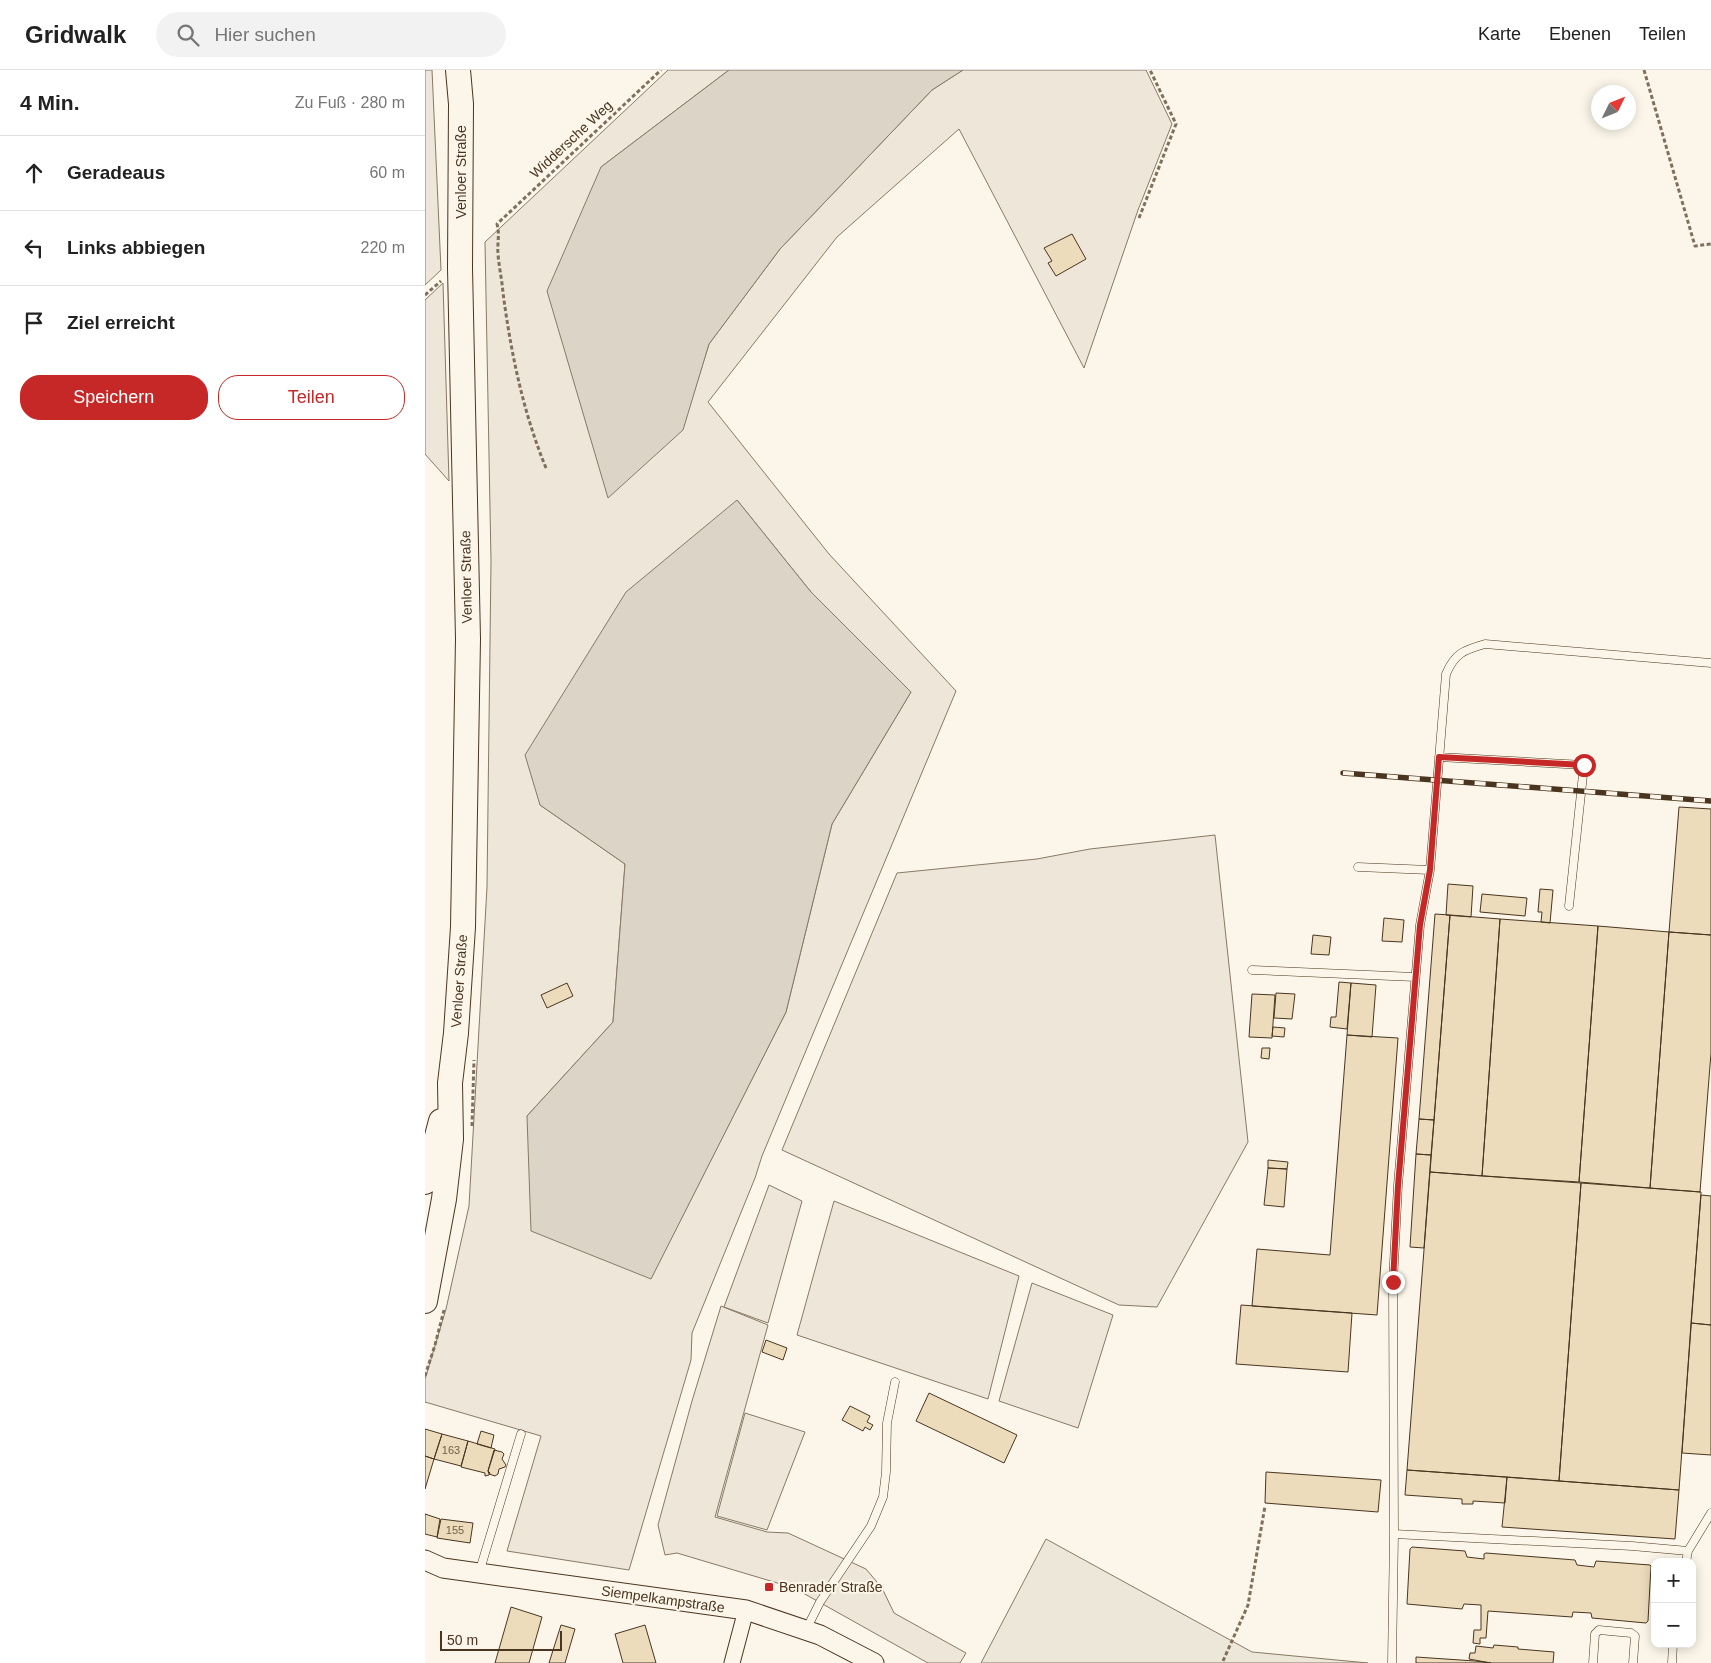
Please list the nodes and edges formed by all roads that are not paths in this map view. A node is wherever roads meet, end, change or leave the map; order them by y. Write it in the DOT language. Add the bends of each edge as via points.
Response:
graph roads {
  1 [pos="458,70"];
  2 [pos="1711,663"];
  3 [pos="1439,757"];
  4 [pos="1358,867"];
  5 [pos="1430,870"];
  6 [pos="1569,906"];
  7 [pos="1252,970"];
  8 [pos="1415,977"];
  9 [pos="451,1083"];
  10 [pos="425,1182"];
  11 [pos="425,1300"];
  12 [pos="895,1382"];
  13 [pos="521,1434"];
  14 [pos="1711,1513"];
  15 [pos="1394,1534"];
  16 [pos="1688,1551"];
  17 [pos="1687,1558"];
  18 [pos="425,1560"];
  19 [pos="443,1568"];
  20 [pos="479,1573"];
  21 [pos="425,1574"];
  22 [pos="746,1610"];
  23 [pos="805,1630"];
  24 [pos="1673,1648"];
  25 [pos="732,1663"];
  26 [pos="874,1663"];
  27 [pos="1391,1663"];
  28 [pos="1593,1663"];
  29 [pos="1633,1663"];
  30 [pos="1671,1663"];
  1 -- 9 [label="main road, Venloer Straße" via="468,639 463,927"];
  2 -- 3 [label="lane" via="1485,644 1466,650 1453,659 1446,674"];
  3 -- 5 [label="lane"];
  3 -- 6 [label="lane" via="1584,765"];
  4 -- 5 [label="lane"];
  5 -- 8 [label="lane"];
  7 -- 8 [label="lane"];
  8 -- 15 [label="lane" via="1393,1282"];
  9 -- 10 [label="main road, Venloer Straße"];
  9 -- 11 [label="main road, Venloer Straße" via="451,1139 444,1199"];
  12 -- 23 [label="lane" via="887,1423 883,1497 871,1526"];
  13 -- 20 [label="lane"];
  14 -- 16 [label="lane"];
  15 -- 16 [label="lane"];
  15 -- 27 [label="lane"];
  16 -- 17 [label="lane"];
  18 -- 19 [label="street, Siempelkampstraße"];
  19 -- 20 [label="street, Siempelkampstraße"];
  19 -- 21 [label="street, Siempelkampstraße"];
  20 -- 22 [label="street, Siempelkampstraße"];
  22 -- 23 [label="street, Siempelkampstraße"];
  22 -- 25 [label="street"];
  23 -- 26 [label="street, Siempelkampstraße"];
  24 -- 30 [label="lane"];
  28 -- 29 [label="lane" via="1595,1634 1599,1630 1631,1632 1635,1636"];
}
